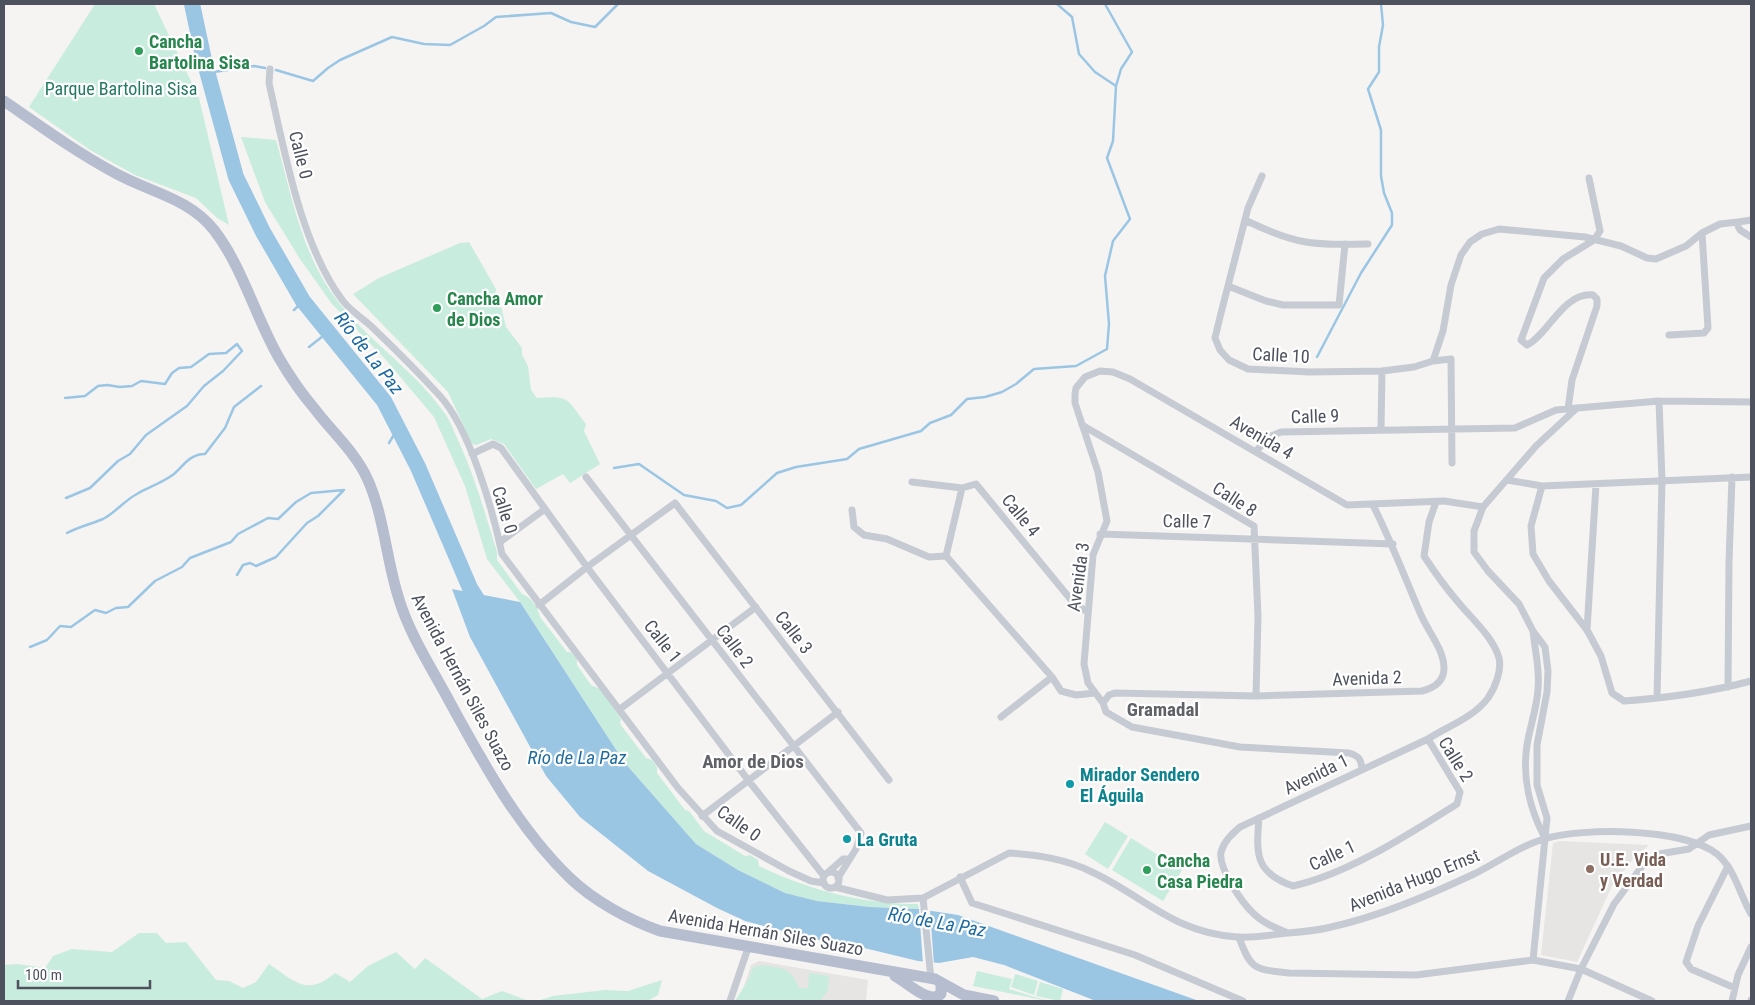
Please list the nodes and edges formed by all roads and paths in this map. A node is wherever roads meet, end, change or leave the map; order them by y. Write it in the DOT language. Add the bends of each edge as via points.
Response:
graph roads {
  1 [pos="270,69"];
  2 [pos="4,101"];
  3 [pos="1262,176"];
  4 [pos="1589,178"];
  5 [pos="1245,220"];
  6 [pos="1751,220"];
  7 [pos="1738,222"];
  8 [pos="1702,233"];
  9 [pos="1751,237"];
  10 [pos="1594,239"];
  11 [pos="1345,244"];
  12 [pos="1368,244"];
  13 [pos="1228,286"];
  14 [pos="1669,334"];
  15 [pos="1433,361"];
  16 [pos="1382,371"];
  17 [pos="1659,401"];
  18 [pos="1751,402"];
  19 [pos="1577,408"];
  20 [pos="1568,409"];
  21 [pos="1082,425"];
  22 [pos="1381,429"];
  23 [pos="1453,429"];
  24 [pos="1257,450"];
  25 [pos="472,454"];
  26 [pos="1452,463"];
  27 [pos="586,477"];
  28 [pos="1732,477"];
  29 [pos="1751,477"];
  30 [pos="1506,480"];
  31 [pos="1662,480"];
  32 [pos="912,482"];
  33 [pos="1596,485"];
  34 [pos="1542,486"];
  35 [pos="962,488"];
  36 [pos="1436,502"];
  37 [pos="1373,505"];
  38 [pos="1483,507"];
  39 [pos="545,509"];
  40 [pos="852,510"];
  41 [pos="1100,534"];
  42 [pos="632,535"];
  43 [pos="1256,538"];
  44 [pos="500,542"];
  45 [pos="1392,544"];
  46 [pos="946,556"];
  47 [pos="586,567"];
  48 [pos="539,605"];
  49 [pos="756,608"];
  50 [pos="1087,612"];
  51 [pos="1587,630"];
  52 [pos="1533,631"];
  53 [pos="712,641"];
  54 [pos="669,673"];
  55 [pos="1052,677"];
  56 [pos="1751,681"];
  57 [pos="1728,687"];
  58 [pos="1095,694"];
  59 [pos="1256,696"];
  60 [pos="1658,698"];
  61 [pos="1103,703"];
  62 [pos="620,709"];
  63 [pos="838,712"];
  64 [pos="1001,717"];
  65 [pos="1428,739"];
  66 [pos="792,747"];
  67 [pos="1362,769"];
  68 [pos="748,780"];
  69 [pos="889,780"];
  70 [pos="1457,804"];
  71 [pos="702,816"];
  72 [pos="1259,818"];
  73 [pos="1751,826"];
  74 [pos="1545,838"];
  75 [pos="1697,843"];
  76 [pos="849,859"];
  77 [pos="1728,866"];
  78 [pos="960,877"];
  79 [pos="825,878"];
  80 [pos="837,881"];
  81 [pos="923,898"];
  82 [pos="1751,914"];
  83 [pos="1288,933"];
  84 [pos="1239,937"];
  85 [pos="1751,947"];
  86 [pos="748,948"];
  87 [pos="1533,960"];
  88 [pos="1581,969"];
  89 [pos="886,972"];
  90 [pos="933,977"];
  91 [pos="1735,988"];
  92 [pos="964,994"];
  93 [pos="924,996"];
  94 [pos="939,997"];
  95 [pos="730,1001"];
  96 [pos="994,1001"];
  97 [pos="1243,1001"];
  98 [pos="1568,1001"];
  99 [pos="1652,1001"];
  100 [pos="1732,1001"];
  1 -- 25 [label="street, Calle 0" via="269,83 291,180 328,277 343,302 441,397 451,410"];
  2 -- 86 [label="main road, Avenida Hernán Siles Suazo" via="88,158 125,179 191,208 213,228 234,262 280,359 313,408 361,466 379,515 405,617 492,777 553,860 596,898 645,926 674,935"];
  3 -- 5 [label="street, Calle 10"];
  4 -- 10 [label="street" via="1600,226"];
  5 -- 11 [label="street" via="1298,242"];
  5 -- 13 [label="street, Calle 10"];
  6 -- 7 [label="street"];
  7 -- 8 [label="street" via="1720,224"];
  7 -- 9 [label="street" via="1740,230"];
  8 -- 10 [label="street" via="1686,246 1656,259"];
  8 -- 14 [label="street" via="1708,328 1704,332"];
  10 -- 15 [label="street" via="1499,229 1470,242 1461,255 1451,285 1443,331"];
  10 -- 20 [label="street" via="1563,259 1544,278 1522,336 1522,342 1530,344 1558,312 1585,295 1593,294 1597,299 1572,380"];
  11 -- 12 [label="street"];
  11 -- 13 [label="street" via="1339,305 1283,305"];
  13 -- 16 [label="street, Calle 10" via="1215,338 1224,356 1235,364 1248,369 1291,372"];
  15 -- 16 [label="street, Calle 10"];
  15 -- 23 [label="street" via="1451,359"];
  16 -- 22 [label="street"];
  17 -- 18 [label="street, Calle 9"];
  17 -- 19 [label="street, Calle 9"];
  17 -- 31 [label="street"];
  19 -- 20 [label="street, Calle 9"];
  19 -- 30 [label="street" via="1536,446"];
  20 -- 23 [label="street, Calle 9" via="1556,410 1515,428"];
  21 -- 24 [label="street, Avenida 4" via="1075,403 1076,388 1084,377 1092,373 1113,372"];
  21 -- 41 [label="street, Avenida 3" via="1105,502 1107,520"];
  21 -- 43 [label="street, Calle 8" via="1254,526"];
  22 -- 23 [label="street, Calle 9"];
  22 -- 24 [label="street, Calle 9" via="1281,432 1271,436"];
  23 -- 26 [label="street"];
  24 -- 37 [label="street, Avenida 4" via="1347,505"];
  25 -- 39 [label="street, Calle 1" via="493,444 501,448"];
  25 -- 44 [label="street, Calle 0"];
  27 -- 42 [label="street, Calle 2"];
  28 -- 29 [label="street"];
  28 -- 31 [label="street"];
  28 -- 57 [label="street"];
  30 -- 34 [label="street"];
  30 -- 38 [label="street"];
  31 -- 33 [label="street"];
  31 -- 60 [label="street"];
  32 -- 35 [label="street, Calle 4"];
  33 -- 34 [label="street"];
  33 -- 51 [label="street"];
  34 -- 51 [label="street" via="1531,526 1534,554 1548,581"];
  35 -- 46 [label="street"];
  35 -- 50 [label="street, Calle 4" via="976,484 1072,601"];
  36 -- 37 [label="street, Avenida 4"];
  36 -- 38 [label="street, Avenida 4"];
  36 -- 65 [label="street" via="1424,556 1490,642 1499,659 1499,671 1488,698 1456,724"];
  37 -- 45 [label="street, Avenida 2"];
  38 -- 52 [label="street" via="1474,530 1474,552 1519,604"];
  39 -- 44 [label="street"];
  39 -- 47 [label="street, Calle 1"];
  40 -- 46 [label="street" via="854,526 864,535 887,539 929,557"];
  41 -- 43 [label="street, Calle 7"];
  41 -- 50 [label="street, Avenida 3" via="1093,555"];
  42 -- 47 [label="street"];
  42 -- 49 [label="street, Calle 3" via="675,503"];
  42 -- 53 [label="street, Calle 2"];
  43 -- 45 [label="street, Calle 7"];
  43 -- 59 [label="street, Calle 8"];
  44 -- 48 [label="street, Calle 0" via="502,554"];
  45 -- 59 [label="street, Avenida 2" via="1421,616 1443,659 1444,669 1438,684 1422,692"];
  46 -- 55 [label="street"];
  47 -- 48 [label="street"];
  47 -- 54 [label="street, Calle 1"];
  48 -- 62 [label="street, Calle 0"];
  49 -- 53 [label="street"];
  49 -- 63 [label="street, Calle 3"];
  50 -- 58 [label="street, Avenida 3" via="1084,664 1088,683"];
  51 -- 60 [label="street" via="1601,656 1612,693 1624,701"];
  52 -- 74 [label="street" via="1539,671 1527,748 1526,781"];
  52 -- 74 [label="street" via="1544,647 1548,671 1536,763 1537,784 1547,818"];
  53 -- 54 [label="street"];
  53 -- 66 [label="street, Calle 2"];
  54 -- 62 [label="street"];
  54 -- 68 [label="street, Calle 1"];
  55 -- 58 [label="street" via="1061,692"];
  55 -- 64 [label="street"];
  56 -- 57 [label="street"];
  57 -- 60 [label="street"];
  58 -- 61 [label="street, Avenida 3"];
  59 -- 61 [label="street, Avenida 2" via="1115,694 1109,695"];
  61 -- 67 [label="street, Avenida 1" via="1106,712 1132,727 1240,747 1349,753 1361,760"];
  62 -- 71 [label="street, Calle 0"];
  63 -- 66 [label="street"];
  63 -- 69 [label="street, Calle 3"];
  65 -- 67 [label="street, Calle 2"];
  65 -- 70 [label="street, Calle 2" via="1460,792"];
  66 -- 68 [label="street"];
  66 -- 76 [label="street, Calle 2" via="860,833 856,849"];
  67 -- 72 [label="street, Avenida 1"];
  68 -- 71 [label="street"];
  68 -- 79 [label="street, Calle 1"];
  70 -- 72 [label="street, Calle 1" via="1330,875 1293,886 1270,876 1261,863"];
  71 -- 79 [label="street, Calle 0" via="717,831 756,854 811,881"];
  72 -- 83 [label="street, Avenida 1" via="1230,836 1221,858 1237,892 1253,913"];
  73 -- 75 [label="street" via="1716,833"];
  74 -- 75 [label="street, Avenida Hugo Ernst" via="1600,832 1648,832"];
  74 -- 83 [label="street, Avenida Hugo Ernst" via="1452,884 1371,917 1326,929"];
  74 -- 87 [label="street"];
  75 -- 77 [label="street, Avenida Hugo Ernst" via="1718,855"];
  75 -- 88 [label="street" via="1689,849 1659,854 1646,861 1614,904"];
  76 -- 79 [label="street" via="843,859"];
  76 -- 80 [label="street"];
  77 -- 82 [label="street, Avenida Hugo Ernst"];
  77 -- 91 [label="street" via="1698,926 1686,962 1691,969"];
  78 -- 81 [label="street, Avenida Hugo Ernst"];
  78 -- 84 [label="street, Avenida Hugo Ernst" via="1009,853 1038,855 1069,862 1094,873 1188,928"];
  78 -- 97 [label="street" via="972,903 1135,955"];
  79 -- 80 [label="street" via="833,873"];
  79 -- 80 [label="street" via="828,887"];
  80 -- 81 [label="street" via="847,890 887,900"];
  81 -- 90 [label="street"];
  83 -- 84 [label="street, Avenida Hugo Ernst"];
  84 -- 87 [label="street" via="1253,966 1289,973 1416,975"];
  85 -- 91 [label="street"];
  86 -- 89 [label="main road, Avenida Hernán Siles Suazo"];
  86 -- 95 [label="street"];
  87 -- 88 [label="street"];
  88 -- 98 [label="street"];
  88 -- 99 [label="street"];
  89 -- 90 [label="main road, Avenida Hernán Siles Suazo"];
  89 -- 93 [label="main road, Avenida Hernán Siles Suazo" via="902,979"];
  90 -- 92 [label="main road, Avenida Hernán Siles Suazo"];
  90 -- 93 [label="main road" via="923,985"];
  90 -- 94 [label="main road" via="942,991"];
  91 -- 100 [label="street"];
  92 -- 94 [label="main road"];
  92 -- 96 [label="main road"];
  93 -- 94 [label="main road"];
}
